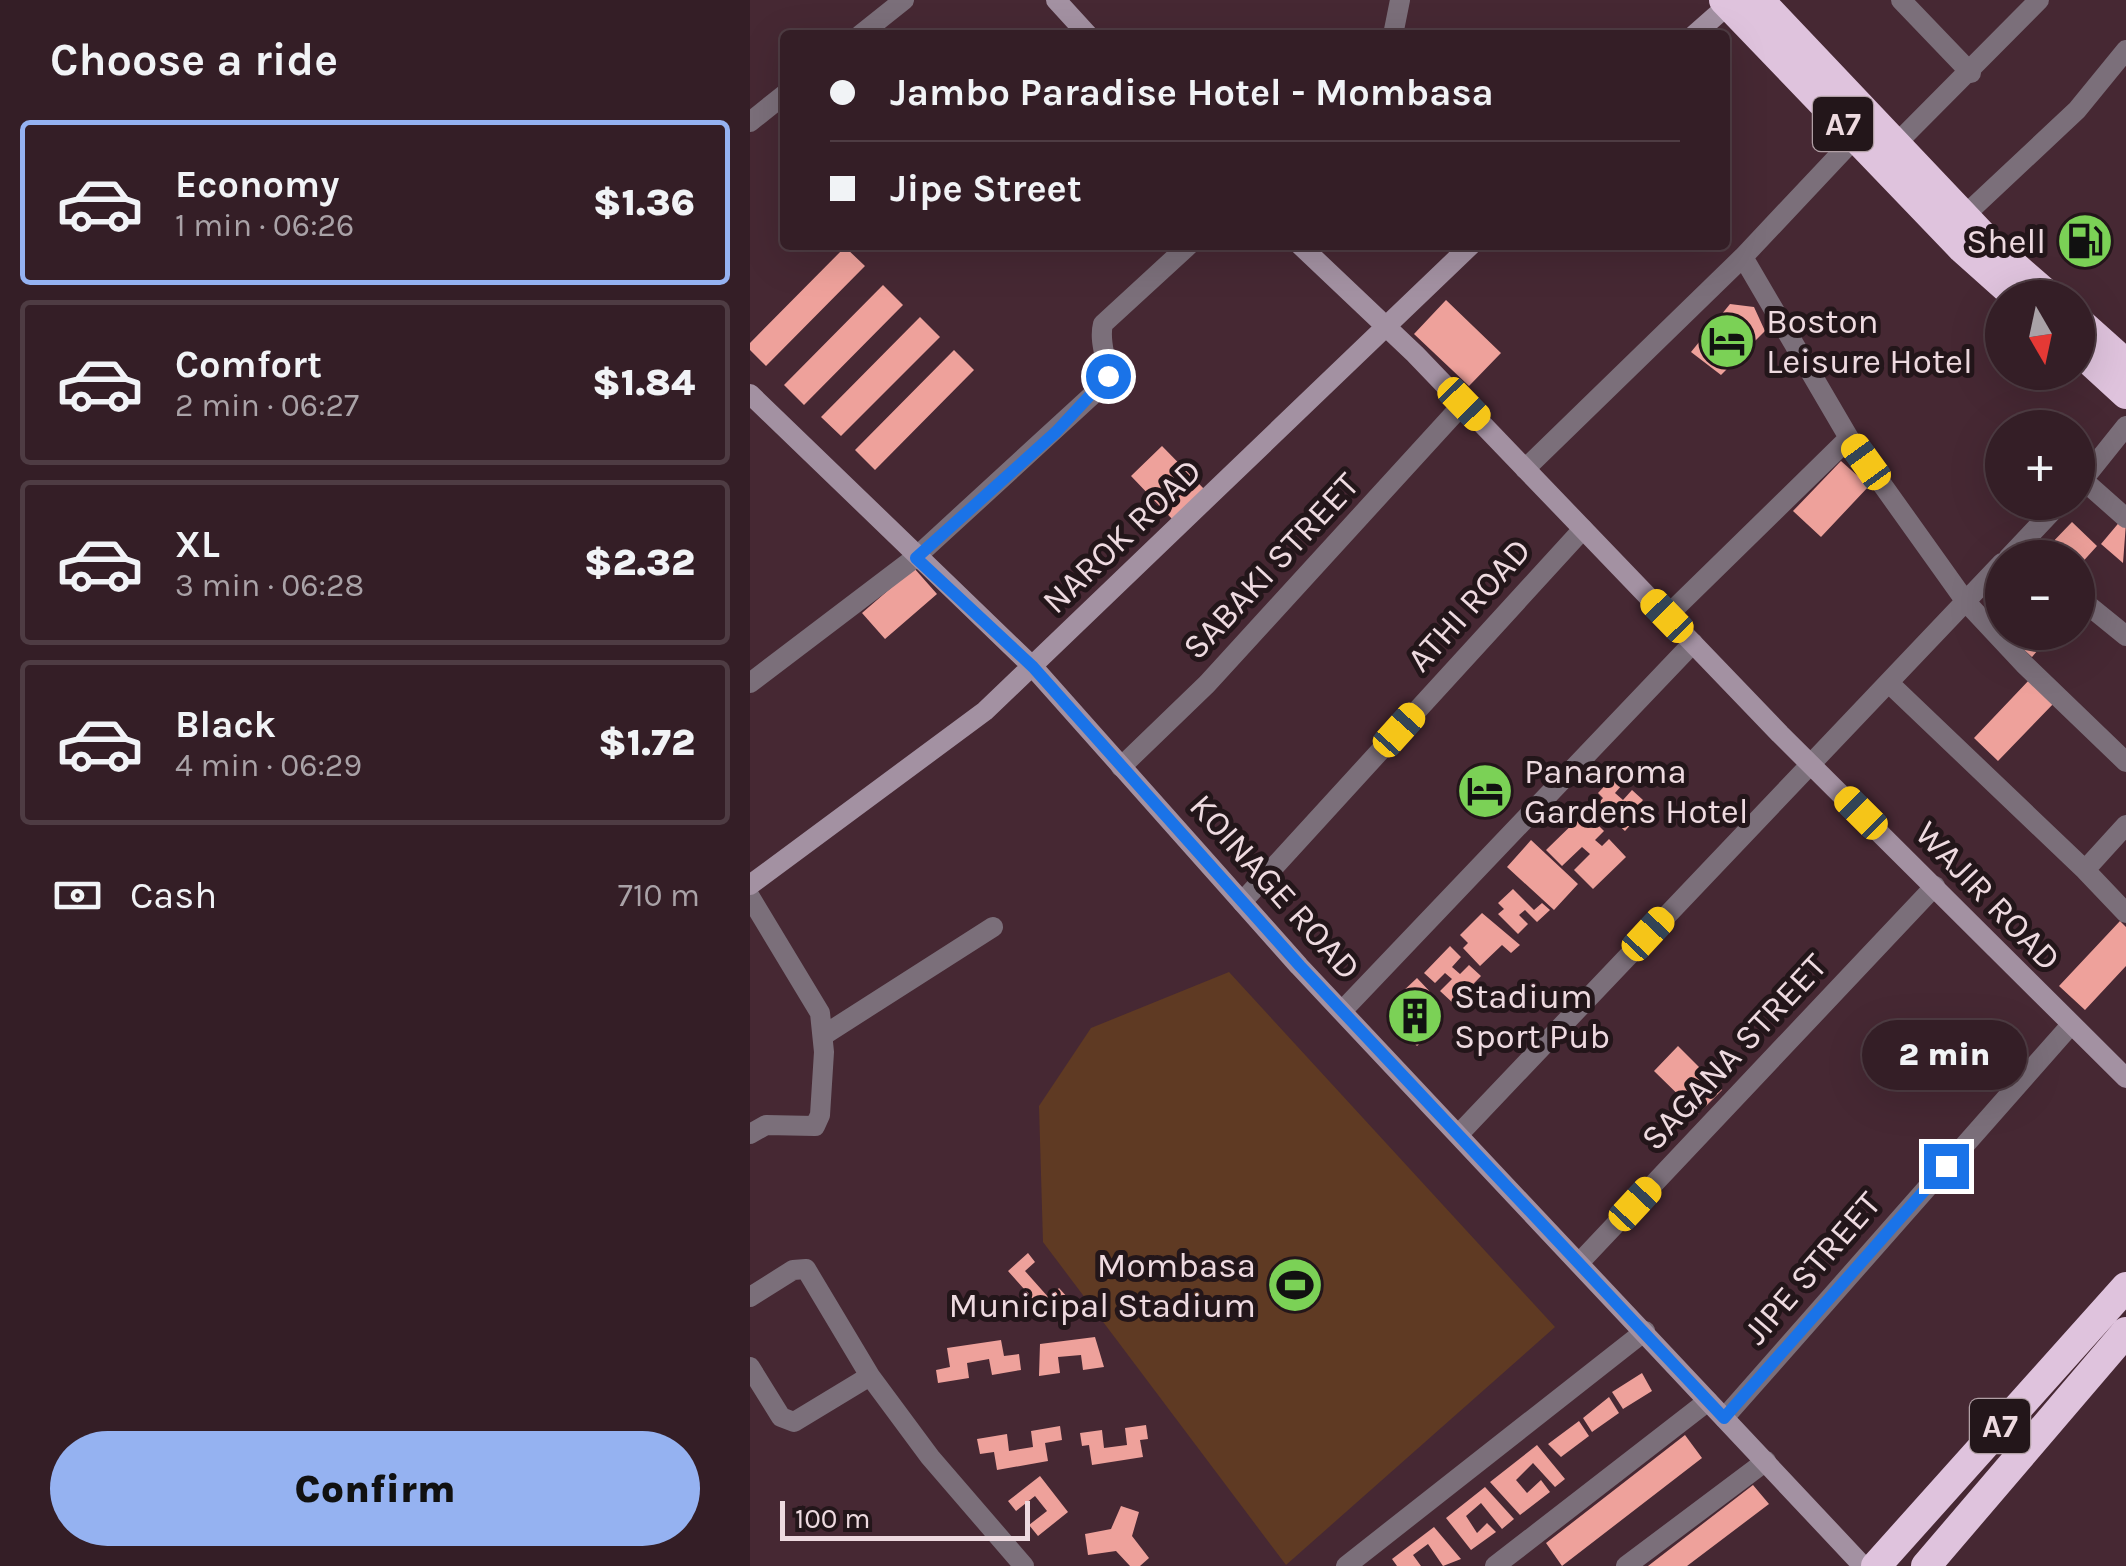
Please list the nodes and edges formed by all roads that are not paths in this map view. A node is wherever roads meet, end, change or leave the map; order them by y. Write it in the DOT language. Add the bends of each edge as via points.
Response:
graph roads {
  1 [pos="904,0"];
  2 [pos="1056,0"];
  3 [pos="1400,0"];
  4 [pos="1902,0"];
  5 [pos="2039,0"];
  6 [pos="1726,2"];
  7 [pos="1765,19"];
  8 [pos="866,30"];
  9 [pos="1083,30"];
  10 [pos="1394,30"];
  11 [pos="1699,30"];
  12 [pos="2126,50"];
  13 [pos="1971,73"];
  14 [pos="780,98"];
  15 [pos="751,118"];
  16 [pos="1856,137"];
  17 [pos="1896,144"];
  18 [pos="1964,216"];
  19 [pos="1184,250"];
  20 [pos="1305,250"];
  21 [pos="1466,250"];
  22 [pos="1742,257"];
  23 [pos="1998,280"];
  24 [pos="2031,280"];
  25 [pos="1388,326"];
  26 [pos="2095,343"];
  27 [pos="2095,361"];
  28 [pos="2124,381"];
  29 [pos="750,394"];
  30 [pos="1464,404"];
  31 [pos="2126,426"];
  32 [pos="1849,438"];
  33 [pos="2095,464"];
  34 [pos="1526,469"];
  35 [pos="2095,494"];
  36 [pos="2126,518"];
  37 [pos="2045,520"];
  38 [pos="1583,529"];
  39 [pos="2028,540"];
  40 [pos="916,558"];
  41 [pos="1985,584"];
  42 [pos="1966,602"];
  43 [pos="2095,610"];
  44 [pos="1667,616"];
  45 [pos="2126,636"];
  46 [pos="1694,643"];
  47 [pos="1033,667"];
  48 [pos="750,683"];
  49 [pos="1890,684"];
  50 [pos="1811,762"];
  51 [pos="2126,762"];
  52 [pos="1121,767"];
  53 [pos="2126,825"];
  54 [pos="2085,870"];
  55 [pos="750,885"];
  56 [pos="1935,886"];
  57 [pos="750,897"];
  58 [pos="1242,902"];
  59 [pos="2126,914"];
  60 [pos="993,927"];
  61 [pos="1343,1010"];
  62 [pos="2069,1027"];
  63 [pos="824,1035"];
  64 [pos="2126,1078"];
  65 [pos="750,1134"];
  66 [pos="1459,1134"];
  67 [pos="1580,1262"];
  68 [pos="2126,1286"];
  69 [pos="750,1298"];
  70 [pos="1645,1332"];
  71 [pos="2126,1332"];
  72 [pos="750,1367"];
  73 [pos="870,1376"];
  74 [pos="1708,1401"];
  75 [pos="1724,1418"];
  76 [pos="1766,1461"];
  77 [pos="1024,1566"];
  78 [pos="1346,1566"];
  79 [pos="1495,1566"];
  80 [pos="1626,1566"];
  81 [pos="1863,1566"];
  82 [pos="1876,1566"];
  83 [pos="1926,1566"];
  1 -- 8 [label="street"];
  2 -- 9 [label="street"];
  3 -- 10 [label="street"];
  4 -- 13 [label="street"];
  5 -- 13 [label="street"];
  6 -- 7 [label="highway, A7"];
  6 -- 11 [label="street"];
  7 -- 16 [label="highway, A7"];
  7 -- 17 [label="highway, A7"];
  12 -- 18 [label="street" via="2090,96"];
  13 -- 17 [label="street"];
  14 -- 15 [label="street"];
  16 -- 22 [label="street"];
  16 -- 23 [label="highway, A7"];
  17 -- 18 [label="highway, A7"];
  18 -- 24 [label="highway, A7"];
  19 -- 40 [label="street" via="1102,324 1108,376 1100,388"];
  20 -- 25 [label="street, WAJIR ROAD"];
  21 -- 25 [label="street, NAROK ROAD"];
  22 -- 32 [label="street"];
  22 -- 34 [label="street"];
  25 -- 30 [label="street, WAJIR ROAD"];
  25 -- 47 [label="street, NAROK ROAD"];
  26 -- 28 [label="highway"];
  27 -- 28 [label="highway"];
  29 -- 40 [label="street, KOINAGE ROAD"];
  30 -- 34 [label="street, WAJIR ROAD"];
  30 -- 52 [label="street, SABAKI STREET" via="1207,684"];
  31 -- 33 [label="street"];
  32 -- 42 [label="street"];
  32 -- 44 [label="street"];
  34 -- 38 [label="street, WAJIR ROAD"];
  35 -- 36 [label="street"];
  37 -- 39 [label="street"];
  38 -- 44 [label="street, WAJIR ROAD"];
  38 -- 58 [label="street, ATHI ROAD"];
  40 -- 47 [label="street, KOINAGE ROAD"];
  40 -- 48 [label="street"];
  41 -- 42 [label="street"];
  42 -- 49 [label="street"];
  42 -- 51 [label="street"];
  43 -- 45 [label="street"];
  44 -- 46 [label="street, WAJIR ROAD"];
  46 -- 50 [label="street, WAJIR ROAD"];
  46 -- 61 [label="street"];
  47 -- 52 [label="street, KOINAGE ROAD"];
  47 -- 55 [label="street, NAROK ROAD"];
  49 -- 50 [label="street"];
  49 -- 54 [label="street"];
  50 -- 56 [label="street, WAJIR ROAD"];
  50 -- 66 [label="street"];
  52 -- 58 [label="street, KOINAGE ROAD"];
  53 -- 54 [label="street"];
  54 -- 59 [label="street"];
  56 -- 62 [label="street, WAJIR ROAD"];
  56 -- 67 [label="street, SAGANA STREET"];
  57 -- 63 [label="street" via="820,1013"];
  58 -- 61 [label="street, KOINAGE ROAD"];
  60 -- 63 [label="street"];
  61 -- 66 [label="street, KOINAGE ROAD"];
  62 -- 64 [label="street, WAJIR ROAD"];
  62 -- 75 [label="street, JIPE STREET"];
  63 -- 65 [label="street" via="815,1126 766,1125"];
  66 -- 67 [label="street, KOINAGE ROAD"];
  67 -- 70 [label="street, KOINAGE ROAD"];
  68 -- 82 [label="highway, A7"];
  69 -- 73 [label="street" via="806,1269"];
  70 -- 74 [label="street, KOINAGE ROAD"];
  70 -- 78 [label="street"];
  71 -- 83 [label="highway, A7"];
  72 -- 73 [label="street" via="781,1416 794,1422"];
  73 -- 77 [label="street"];
  74 -- 75 [label="street, KOINAGE ROAD"];
  74 -- 79 [label="street"];
  75 -- 76 [label="street, KOINAGE ROAD"];
  76 -- 80 [label="street"];
  76 -- 81 [label="street, KOINAGE ROAD"];
}
